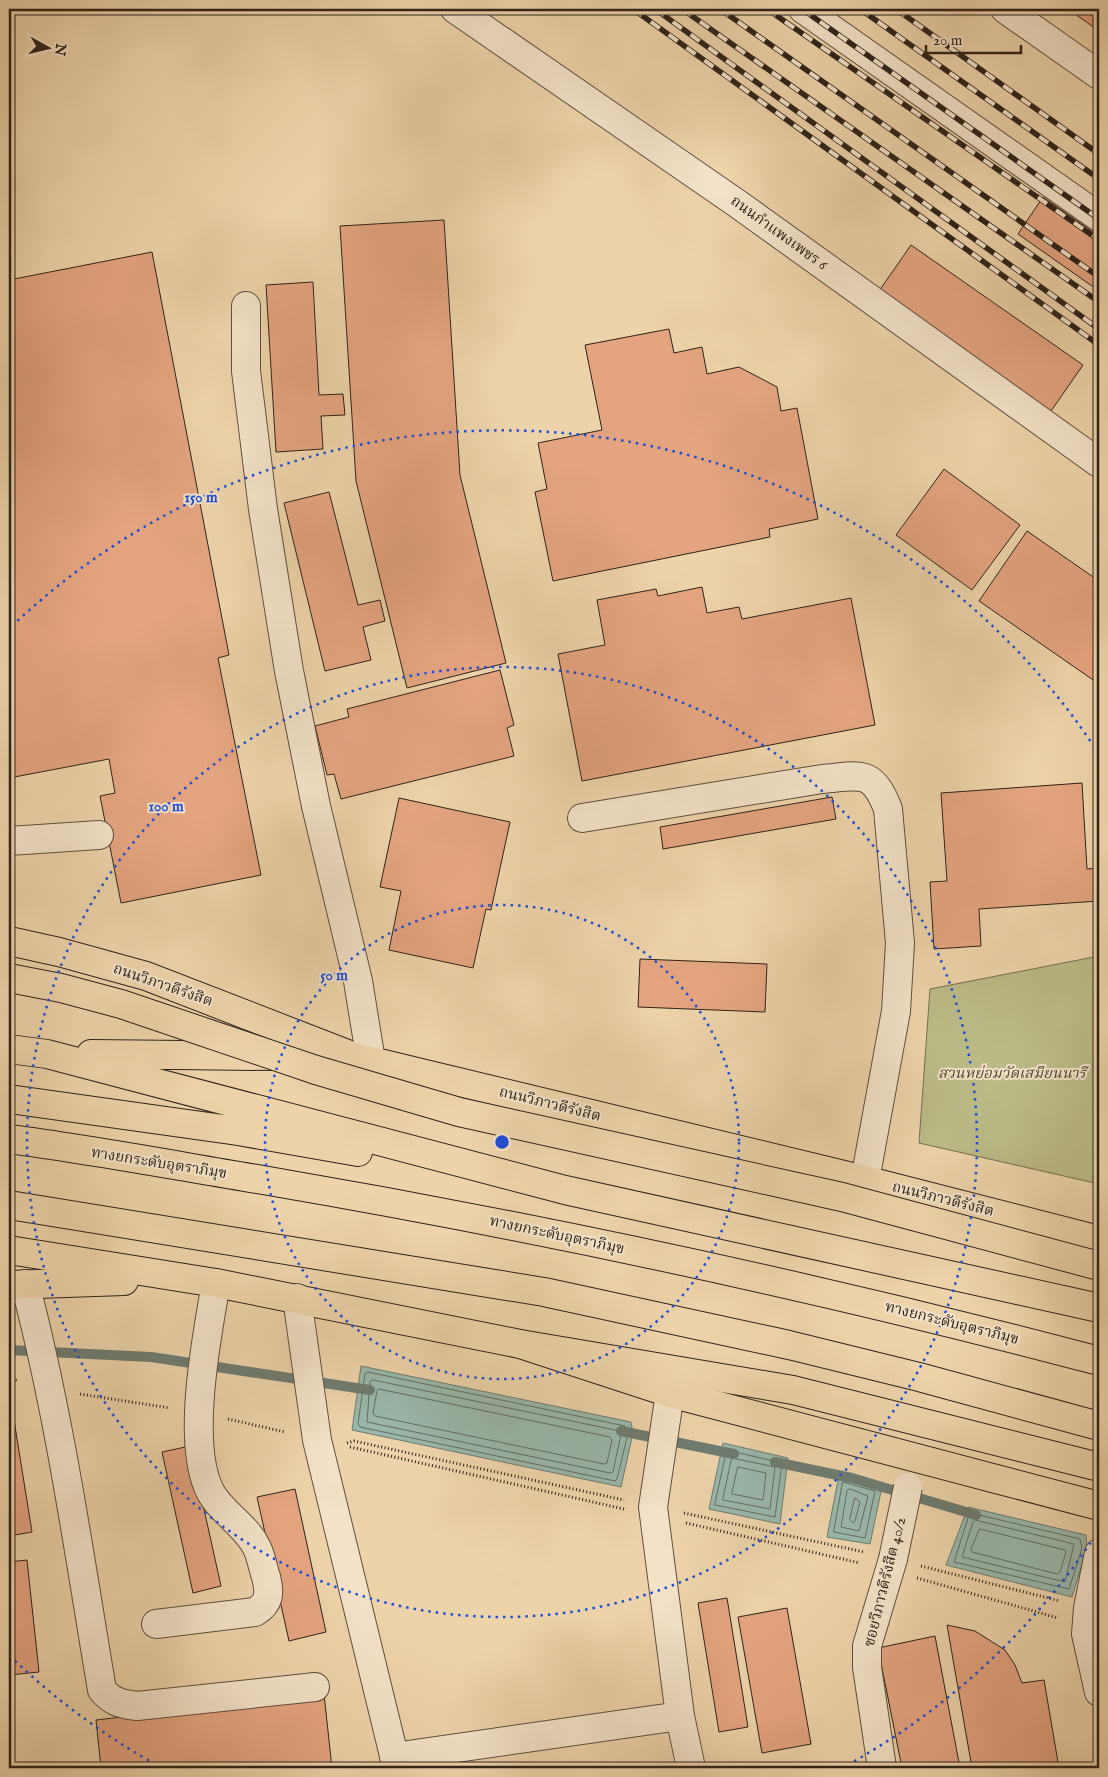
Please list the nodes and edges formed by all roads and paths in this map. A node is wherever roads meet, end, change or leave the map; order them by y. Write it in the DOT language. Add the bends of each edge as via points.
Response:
graph roads {
  1 [pos="455,9"];
  2 [pos="803,9"];
  3 [pos="1005,9"];
  4 [pos="1099,75"];
  5 [pos="1099,217"];
  6 [pos="246,306"];
  7 [pos="1099,463"];
  8 [pos="582,818"];
  9 [pos="98,835"];
  10 [pos="9,841"];
  11 [pos="9,941"];
  12 [pos="9,978"];
  13 [pos="9,1049"];
  14 [pos="365,1053"];
  15 [pos="47,1054"];
  16 [pos="9,1099"];
  17 [pos="9,1139"];
  18 [pos="865,1180"];
  19 [pos="9,1205"];
  20 [pos="1099,1240"];
  21 [pos="9,1250"];
  22 [pos="1099,1266"];
  23 [pos="207,1282"];
  24 [pos="17,1284"];
  25 [pos="297,1298"];
  26 [pos="1099,1308"];
  27 [pos="1099,1317"];
  28 [pos="520,1344"];
  29 [pos="1099,1361"];
  30 [pos="9,1378"];
  31 [pos="49,1390"];
  32 [pos="670,1392"];
  33 [pos="198,1412"];
  34 [pos="1099,1426"];
  35 [pos="329,1442"];
  36 [pos="916,1456"];
  37 [pos="1094,1465"];
  38 [pos="1099,1506"];
  39 [pos="653,1511"];
  40 [pos="1099,1553"];
  41 [pos="893,1562"];
  42 [pos="1087,1617"];
  43 [pos="156,1624"];
  44 [pos="315,1687"];
  45 [pos="1099,1692"];
  46 [pos="680,1716"];
  47 [pos="395,1763"];
  48 [pos="692,1768"];
  49 [pos="882,1768"];
  1 -- 7 [label="street, ถนนกำแพงเพชร 6" via="735,202"];
  2 -- 5 [label="street"];
  3 -- 4 [label="street"];
  6 -- 14 [label="street" via="247,380 288,671 358,981"];
  8 -- 18 [label="street" via="822,778 859,776 870,779 880,789 888,808 900,943 896,1011"];
  9 -- 10 [label="street"];
  11 -- 14 [label="main road, ถนนวิภาวดีรังสิต" via="146,976"];
  12 -- 22 [label="main road, bridge" via="121,1004 326,1073 460,1112 842,1197"];
  13 -- 15 [label="main road"];
  14 -- 15 [label="main road"];
  14 -- 18 [label="main road, ถนนวิภาวดีรังสิต"];
  15 -- 26 [label="main road" via="565,1190"];
  16 -- 27 [label="main road" via="238,1131 393,1158 828,1251"];
  17 -- 29 [label="main road, ทางยกระดับอุตราภิมุข" via="404,1204 560,1235 976,1328"];
  18 -- 20 [label="main road, ถนนวิภาวดีรังสิต"];
  19 -- 34 [label="main road" via="544,1292 900,1372"];
  21 -- 23 [label="main road"];
  23 -- 24 [label="main road"];
  23 -- 25 [label="main road"];
  23 -- 33 [label="street" via="205,1350"];
  24 -- 31 [label="street" via="40,1342"];
  25 -- 28 [label="main road"];
  25 -- 35 [label="street" via="307,1361"];
  28 -- 32 [label="main road"];
  28 -- 37 [label="main road" via="793,1390"];
  30 -- 31 [label="path"];
  31 -- 33 [label="path"];
  31 -- 44 [label="street" via="102,1690 110,1699 137,1706"];
  32 -- 36 [label="main road"];
  32 -- 39 [label="street"];
  33 -- 35 [label="path"];
  33 -- 43 [label="street" via="203,1470 211,1493 257,1547 268,1585 268,1600 255,1612"];
  35 -- 39 [label="path"];
  35 -- 39 [label="path" via="354,1441"];
  35 -- 47 [label="street"];
  36 -- 38 [label="main road"];
  36 -- 41 [label="street, ซอยวิภาวดีรังสิต 40/2, bridge"];
  39 -- 41 [label="path"];
  39 -- 41 [label="path"];
  39 -- 46 [label="street"];
  40 -- 42 [label="street"];
  41 -- 42 [label="path"];
  41 -- 42 [label="path"];
  41 -- 49 [label="street, ซอยวิภาวดีรังสิต 40/2" via="868,1646 867,1667"];
  42 -- 45 [label="street"];
  46 -- 47 [label="street"];
  46 -- 48 [label="street"];
}
